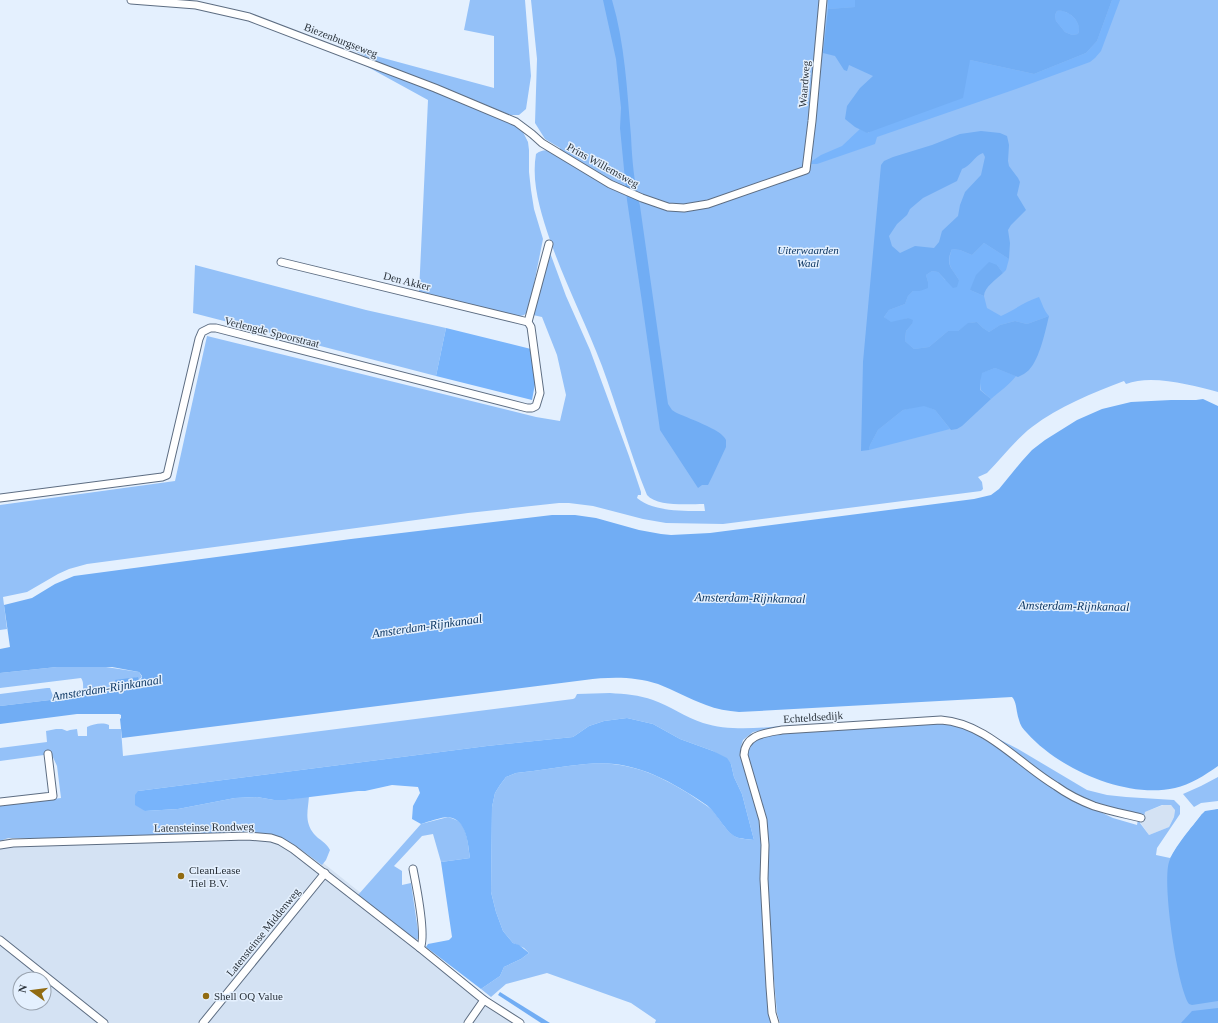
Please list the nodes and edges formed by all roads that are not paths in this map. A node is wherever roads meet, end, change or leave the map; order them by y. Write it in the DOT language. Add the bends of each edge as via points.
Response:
graph roads {
  1 [pos="131,0"];
  2 [pos="823,0"];
  3 [pos="196,2"];
  4 [pos="532,134"];
  5 [pos="806,170"];
  6 [pos="549,244"];
  7 [pos="281,262"];
  8 [pos="528,322"];
  9 [pos="0,498"];
  10 [pos="48,754"];
  11 [pos="0,802"];
  12 [pos="1141,818"];
  13 [pos="0,844"];
  14 [pos="414,869"];
  15 [pos="325,873"];
  16 [pos="0,940"];
  17 [pos="420,948"];
  18 [pos="484,1000"];
  19 [pos="101,1022"];
  20 [pos="203,1023"];
  21 [pos="468,1023"];
  22 [pos="520,1023"];
  23 [pos="775,1023"];
  1 -- 3 [label="street, Biezenburgseweg"];
  2 -- 5 [label="street, Waardweg"];
  3 -- 4 [label="street, Biezenburgseweg" via="249,18 435,88 516,122"];
  4 -- 5 [label="street, Prins Willemsweg" via="542,143 621,189 668,207 684,208 708,204"];
  6 -- 8 [label="street"];
  7 -- 8 [label="street, Den Akker"];
  8 -- 9 [label="street, Verlengde Spoorstraat" via="531,327 540,393 536,406 532,408 210,328 202,332 199,339 167,475"];
  10 -- 11 [label="street" via="53,796"];
  12 -- 23 [label="street, Echteldsedijk" via="1094,806 1074,797 978,731 952,721 782,730 753,737 744,747 744,754 763,820 765,837 764,879 772,1013"];
  13 -- 15 [label="street, Latensteinse Rondweg" via="264,837 287,844"];
  14 -- 17 [label="street" via="422,930"];
  15 -- 17 [label="street, Latensteinse Rondweg"];
  15 -- 20 [label="street, Latensteinse Middenweg"];
  16 -- 19 [label="street"];
  17 -- 18 [label="street, Latensteinse Rondweg"];
  18 -- 21 [label="street"];
  18 -- 22 [label="street, Latensteinse Rondweg"];
}
